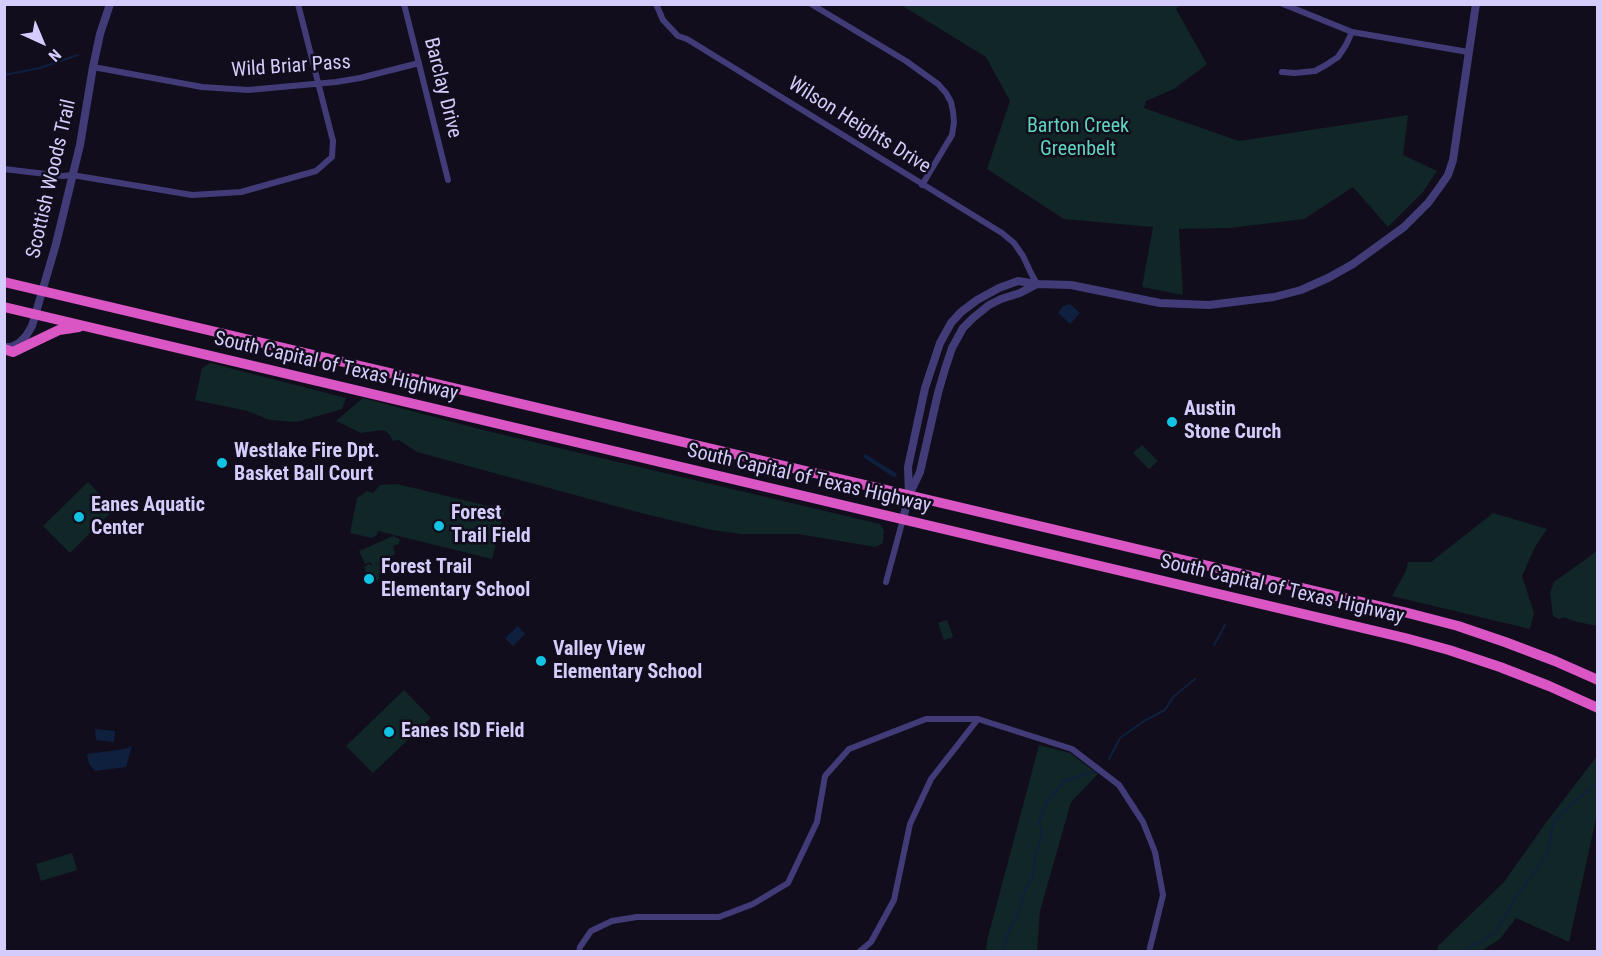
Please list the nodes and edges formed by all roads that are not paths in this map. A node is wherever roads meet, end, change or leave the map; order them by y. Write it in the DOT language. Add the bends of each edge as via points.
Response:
graph roads {
  1 [pos="110,4"];
  2 [pos="298,4"];
  3 [pos="404,4"];
  4 [pos="656,4"];
  5 [pos="812,4"];
  6 [pos="1283,4"];
  7 [pos="1476,4"];
  8 [pos="1353,32"];
  9 [pos="1468,52"];
  10 [pos="419,63"];
  11 [pos="93,67"];
  12 [pos="1282,72"];
  13 [pos="319,85"];
  14 [pos="4,169"];
  15 [pos="72,175"];
  16 [pos="448,180"];
  17 [pos="922,185"];
  18 [pos="4,282"];
  19 [pos="1037,284"];
  20 [pos="42,290"];
  21 [pos="4,307"];
  22 [pos="35,315"];
  23 [pos="86,326"];
  24 [pos="4,348"];
  25 [pos="909,495"];
  26 [pos="903,519"];
  27 [pos="886,582"];
  28 [pos="1598,680"];
  29 [pos="1598,708"];
  30 [pos="978,719"];
  31 [pos="579,951"];
  32 [pos="859,951"];
  33 [pos="1149,951"];
  1 -- 11 [label="street, Scottish Woods Trail"];
  2 -- 13 [label="street"];
  3 -- 10 [label="street, Barclay Drive"];
  4 -- 17 [label="street, Wilson Heights Drive" via="663,20 678,36"];
  5 -- 17 [label="street" via="906,61 946,93 953,112 952,135"];
  6 -- 8 [label="street"];
  7 -- 9 [label="street"];
  8 -- 9 [label="street"];
  8 -- 12 [label="street" via="1338,57 1326,65 1315,71"];
  9 -- 19 [label="street" via="1448,175 1404,227 1328,278 1274,297 1209,305 1160,303 1071,285"];
  10 -- 13 [label="street, Wild Briar Pass"];
  10 -- 16 [label="street, Barclay Drive"];
  11 -- 13 [label="street, Wild Briar Pass" via="202,87 248,90"];
  11 -- 15 [label="street, Scottish Woods Trail"];
  13 -- 15 [label="street" via="333,148 332,157 316,171 241,192 192,195"];
  14 -- 15 [label="street"];
  15 -- 20 [label="street, Scottish Woods Trail"];
  17 -- 19 [label="street, Wilson Heights Drive" via="1014,243"];
  18 -- 20 [label="highway, South Capital of Texas Highway"];
  19 -- 25 [label="street" via="989,305 963,328 945,369 920,472"];
  19 -- 25 [label="street" via="1018,281 999,288 977,300 951,323 926,387 908,467"];
  20 -- 22 [label="street, Scottish Woods Trail"];
  20 -- 25 [label="highway, South Capital of Texas Highway"];
  21 -- 22 [label="highway, South Capital of Texas Highway"];
  22 -- 23 [label="highway, South Capital of Texas Highway"];
  22 -- 24 [label="street, Scottish Woods Trail" via="26,336"];
  23 -- 24 [label="highway" via="59,330 14,352"];
  23 -- 26 [label="highway, South Capital of Texas Highway"];
  25 -- 26 [label="street"];
  25 -- 28 [label="highway, South Capital of Texas Highway" via="1438,620 1512,644"];
  26 -- 27 [label="street"];
  26 -- 29 [label="highway, South Capital of Texas Highway" via="1431,645 1506,669"];
  30 -- 31 [label="street" via="926,719 849,749 825,776 817,822 788,883 753,904 718,917 637,917 612,921 591,931"];
  30 -- 32 [label="street" via="931,779 910,824 894,900 871,942"];
  30 -- 33 [label="street" via="1072,749 1119,785 1143,822 1155,852 1163,895"];
}
